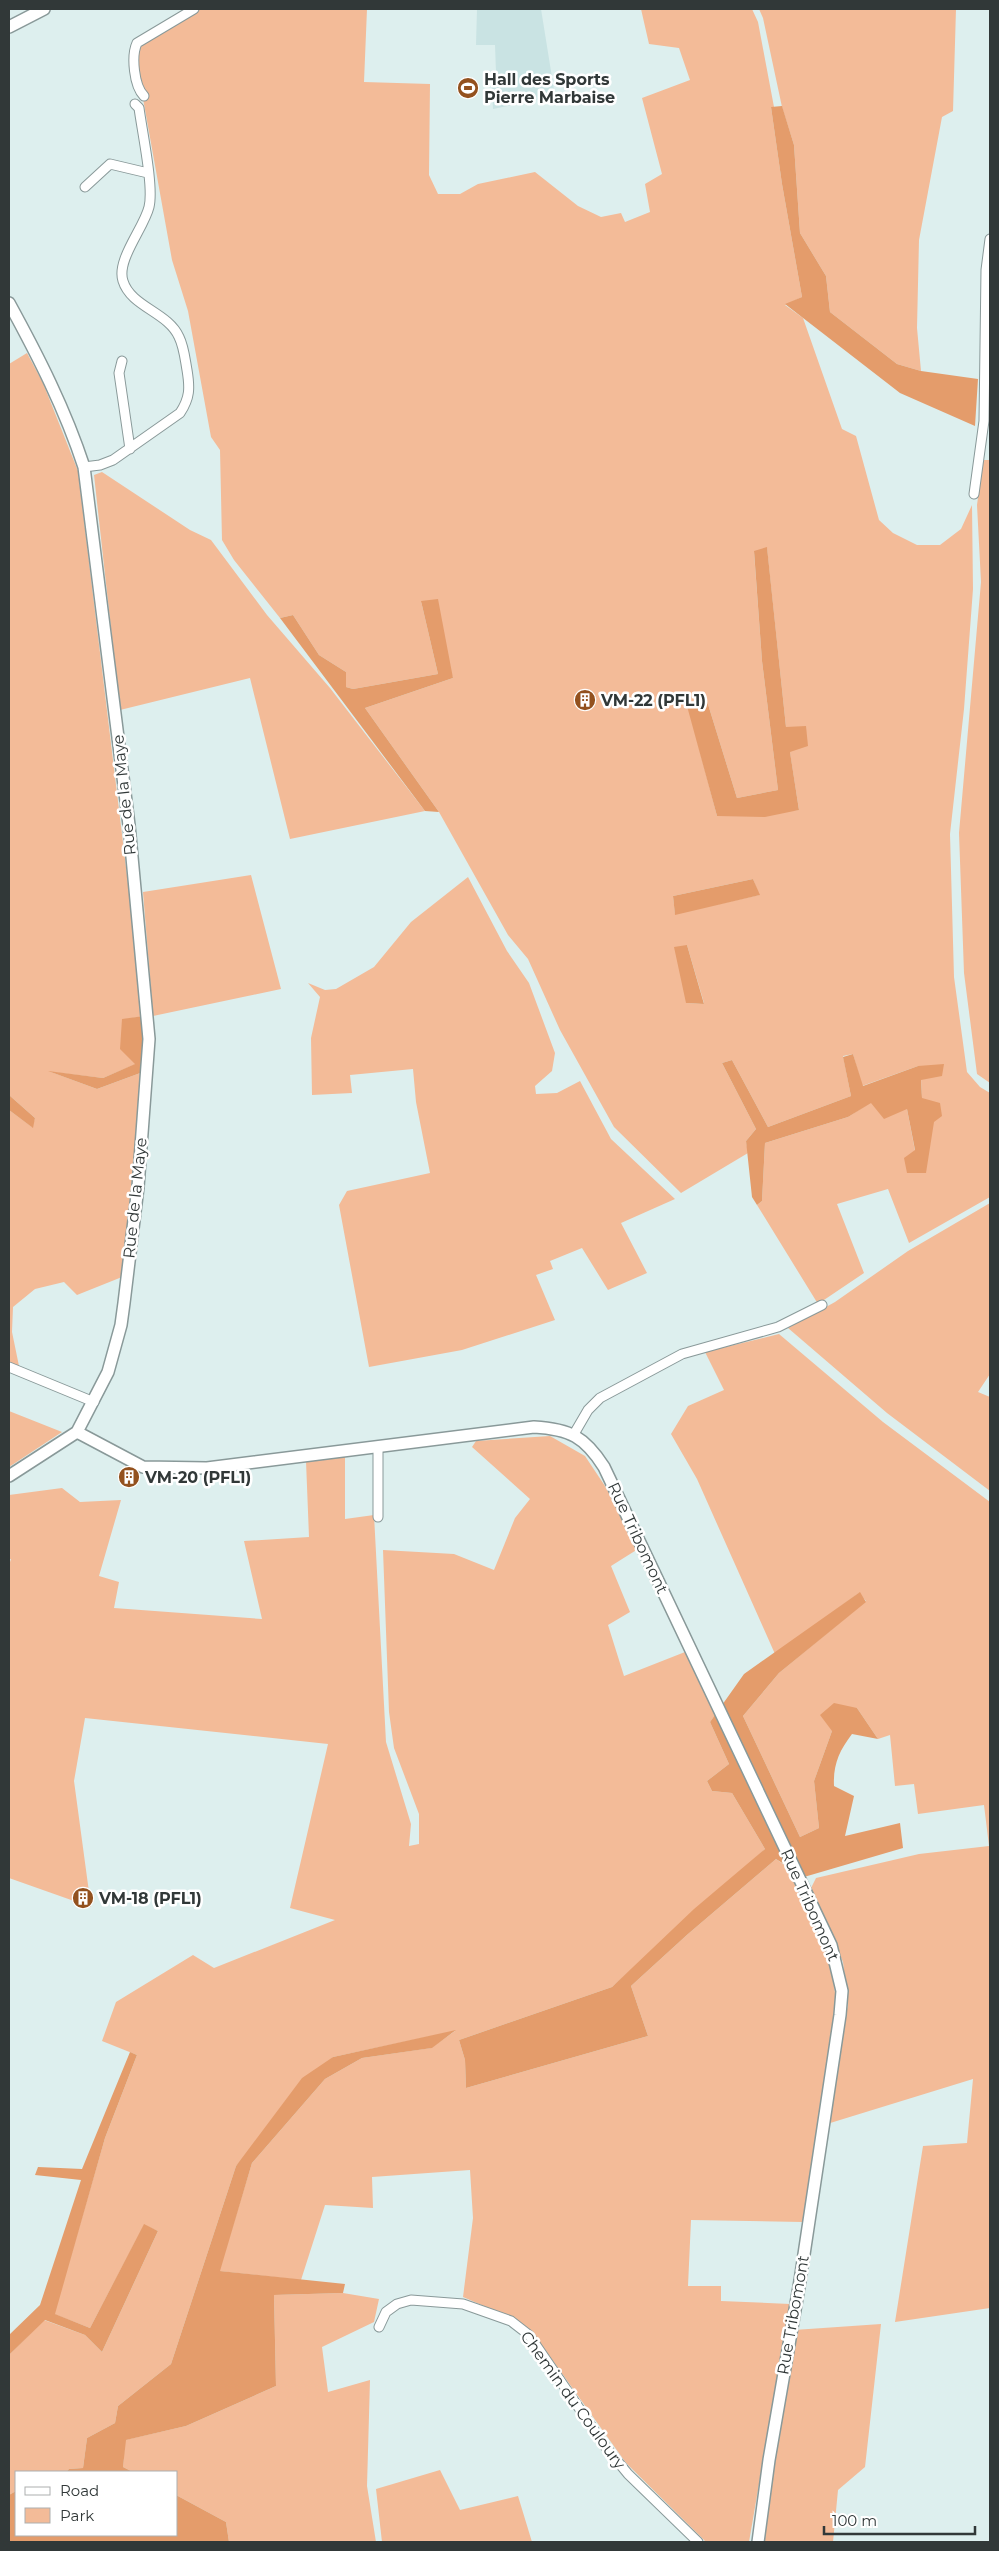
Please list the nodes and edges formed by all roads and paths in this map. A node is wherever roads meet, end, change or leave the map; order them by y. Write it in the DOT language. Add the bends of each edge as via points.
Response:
graph roads {
  1 [pos="44,9"];
  2 [pos="194,9"];
  3 [pos="9,27"];
  4 [pos="144,96"];
  5 [pos="135,104"];
  6 [pos="148,173"];
  7 [pos="85,187"];
  8 [pos="990,239"];
  9 [pos="9,303"];
  10 [pos="122,361"];
  11 [pos="130,449"];
  12 [pos="84,467"];
  13 [pos="974,494"];
  14 [pos="822,1305"];
  15 [pos="9,1367"];
  16 [pos="94,1402"];
  17 [pos="77,1432"];
  18 [pos="574,1434"];
  19 [pos="378,1447"];
  20 [pos="9,1476"];
  21 [pos="378,1517"];
  22 [pos="379,2327"];
  23 [pos="698,2542"];
  24 [pos="758,2542"];
  1 -- 3 [label="street"];
  2 -- 4 [label="street" via="137,43 134,57 138,88"];
  5 -- 6 [label="street" via="139,108"];
  6 -- 7 [label="street" via="110,164"];
  6 -- 11 [label="street" via="149,207 123,265 122,278 126,289 171,325 179,336 190,391 180,413"];
  8 -- 13 [label="street" via="986,270 984,421"];
  9 -- 12 [label="street, Rue de la Maye" via="49,378"];
  10 -- 11 [label="street" via="119,373"];
  11 -- 12 [label="street" via="100,465"];
  12 -- 16 [label="street, Rue de la Maye" via="129,825 149,1039 138,1187 121,1325 108,1372"];
  14 -- 18 [label="street" via="778,1326 682,1354 600,1398 588,1410"];
  15 -- 16 [label="street"];
  16 -- 17 [label="street, Rue de la Maye"];
  17 -- 19 [label="street" via="142,1467 207,1468"];
  17 -- 20 [label="street"];
  18 -- 19 [label="street" via="556,1428 534,1427"];
  18 -- 24 [label="street, Rue Tribomont" via="594,1450 604,1467 831,1945 842,1991"];
  19 -- 21 [label="street"];
  22 -- 23 [label="street, Chemin du Couloury" via="386,2312 411,2300 463,2304 511,2321 529,2335 628,2474"];
}
